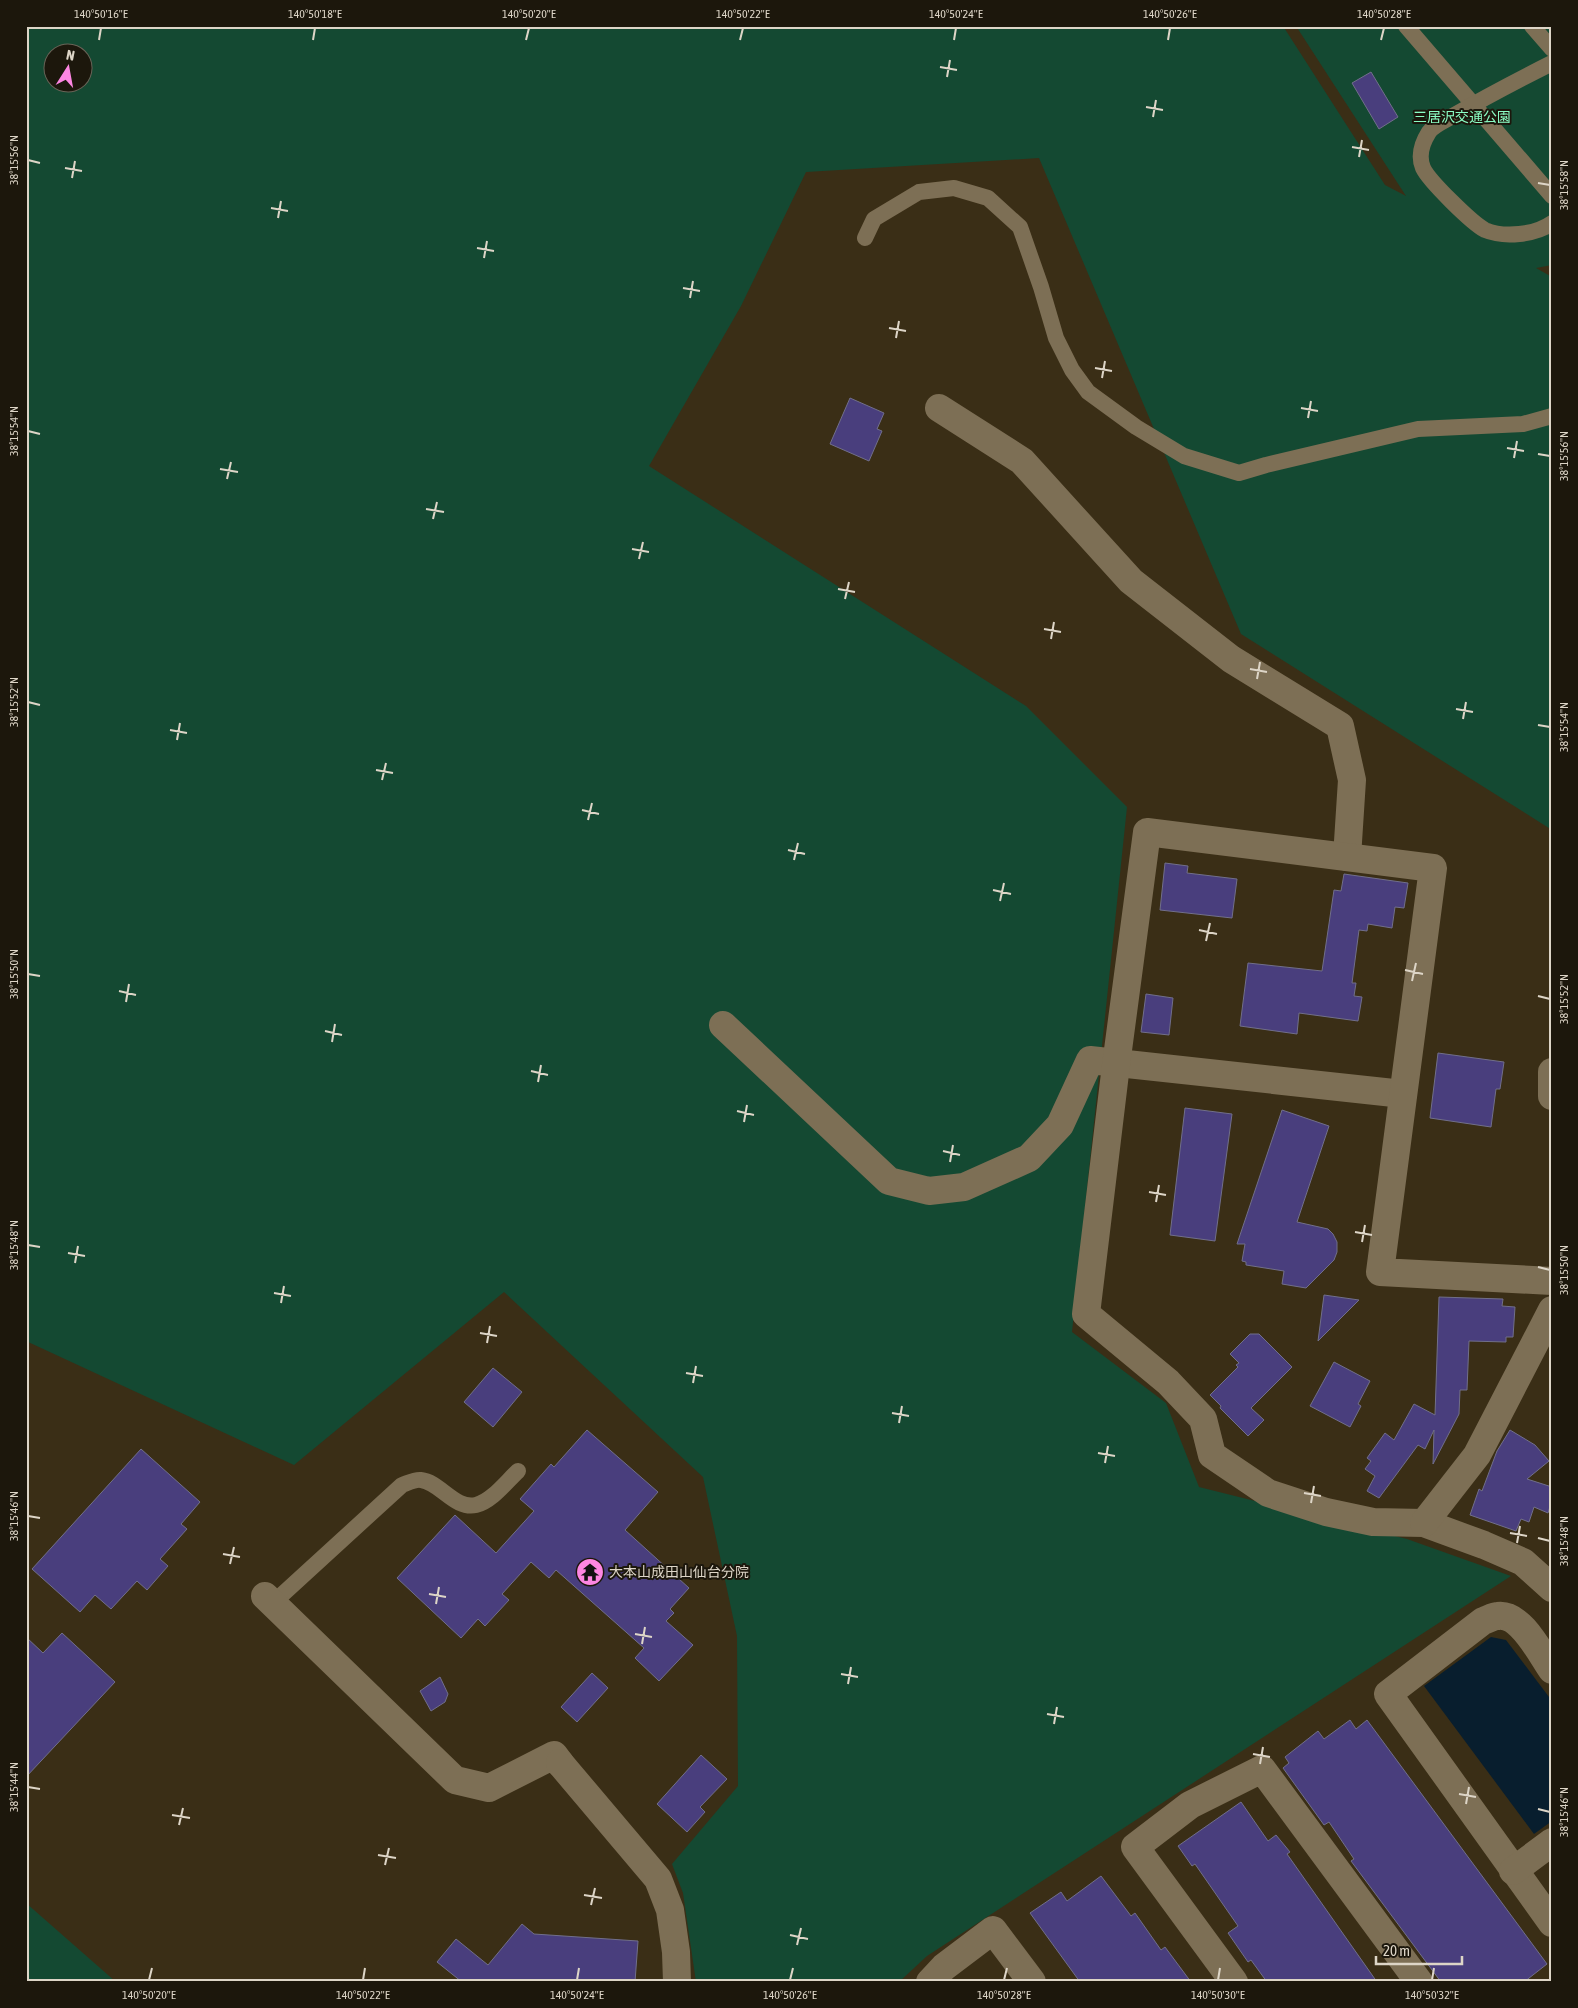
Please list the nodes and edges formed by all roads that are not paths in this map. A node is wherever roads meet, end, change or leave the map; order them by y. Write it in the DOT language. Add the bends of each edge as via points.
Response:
graph roads {
  1 [pos="1406,26"];
  2 [pos="1532,26"];
  3 [pos="1552,49"];
  4 [pos="1552,62"];
  5 [pos="1473,104"];
  6 [pos="1552,196"];
  7 [pos="1550,226"];
  8 [pos="865,238"];
  9 [pos="939,408"];
  10 [pos="1552,416"];
  11 [pos="1347,857"];
  12 [pos="723,1025"];
  13 [pos="1116,1065"];
  14 [pos="1552,1072"];
  15 [pos="1403,1094"];
  16 [pos="1552,1096"];
  17 [pos="1552,1281"];
  18 [pos="1552,1310"];
  19 [pos="518,1471"];
  20 [pos="1424,1523"];
  21 [pos="1552,1588"];
  22 [pos="269,1599"];
  23 [pos="1552,1670"];
  24 [pos="1552,1842"];
  25 [pos="1513,1871"];
  26 [pos="1552,1923"];
  27 [pos="677,1982"];
  28 [pos="930,1982"];
  29 [pos="1032,1982"];
  30 [pos="1234,1982"];
  31 [pos="1419,1982"];
  1 -- 5 [label="lane"];
  2 -- 3 [label="lane"];
  4 -- 5 [label="lane"];
  5 -- 6 [label="lane"];
  5 -- 7 [label="lane" via="1430,130 1420,154 1424,169 1465,216 1486,230 1504,234"];
  8 -- 10 [label="lane" via="874,219 919,192 954,188 988,198 1020,227 1056,338 1072,370 1088,392 1184,456 1239,473 1418,429 1523,424"];
  9 -- 11 [label="street" via="1022,461 1131,582 1231,658 1340,726 1352,780"];
  11 -- 13 [label="street" via="1148,832"];
  11 -- 15 [label="street" via="1433,868"];
  12 -- 13 [label="street" via="890,1181 929,1191 964,1187 1029,1158 1060,1125 1090,1060"];
  13 -- 15 [label="street"];
  13 -- 20 [label="street" via="1086,1314 1168,1382 1203,1419 1212,1455 1268,1493 1326,1512 1373,1522"];
  14 -- 16 [label="street"];
  15 -- 17 [label="street" via="1380,1272"];
  18 -- 20 [label="street" via="1477,1455"];
  19 -- 22 [label="lane" via="492,1497 476,1505 462,1504 432,1482 419,1479 402,1485"];
  20 -- 21 [label="street" via="1523,1562"];
  22 -- 27 [label="street" via="455,1780 490,1788 554,1755 658,1879 670,1910"];
  23 -- 25 [label="street" via="1522,1627 1512,1618 1498,1616 1482,1621 1388,1694"];
  24 -- 25 [label="street"];
  25 -- 26 [label="street"];
  28 -- 29 [label="street" via="944,1967 993,1930"];
  30 -- 31 [label="street" via="1135,1847 1190,1805 1262,1769"];
}
